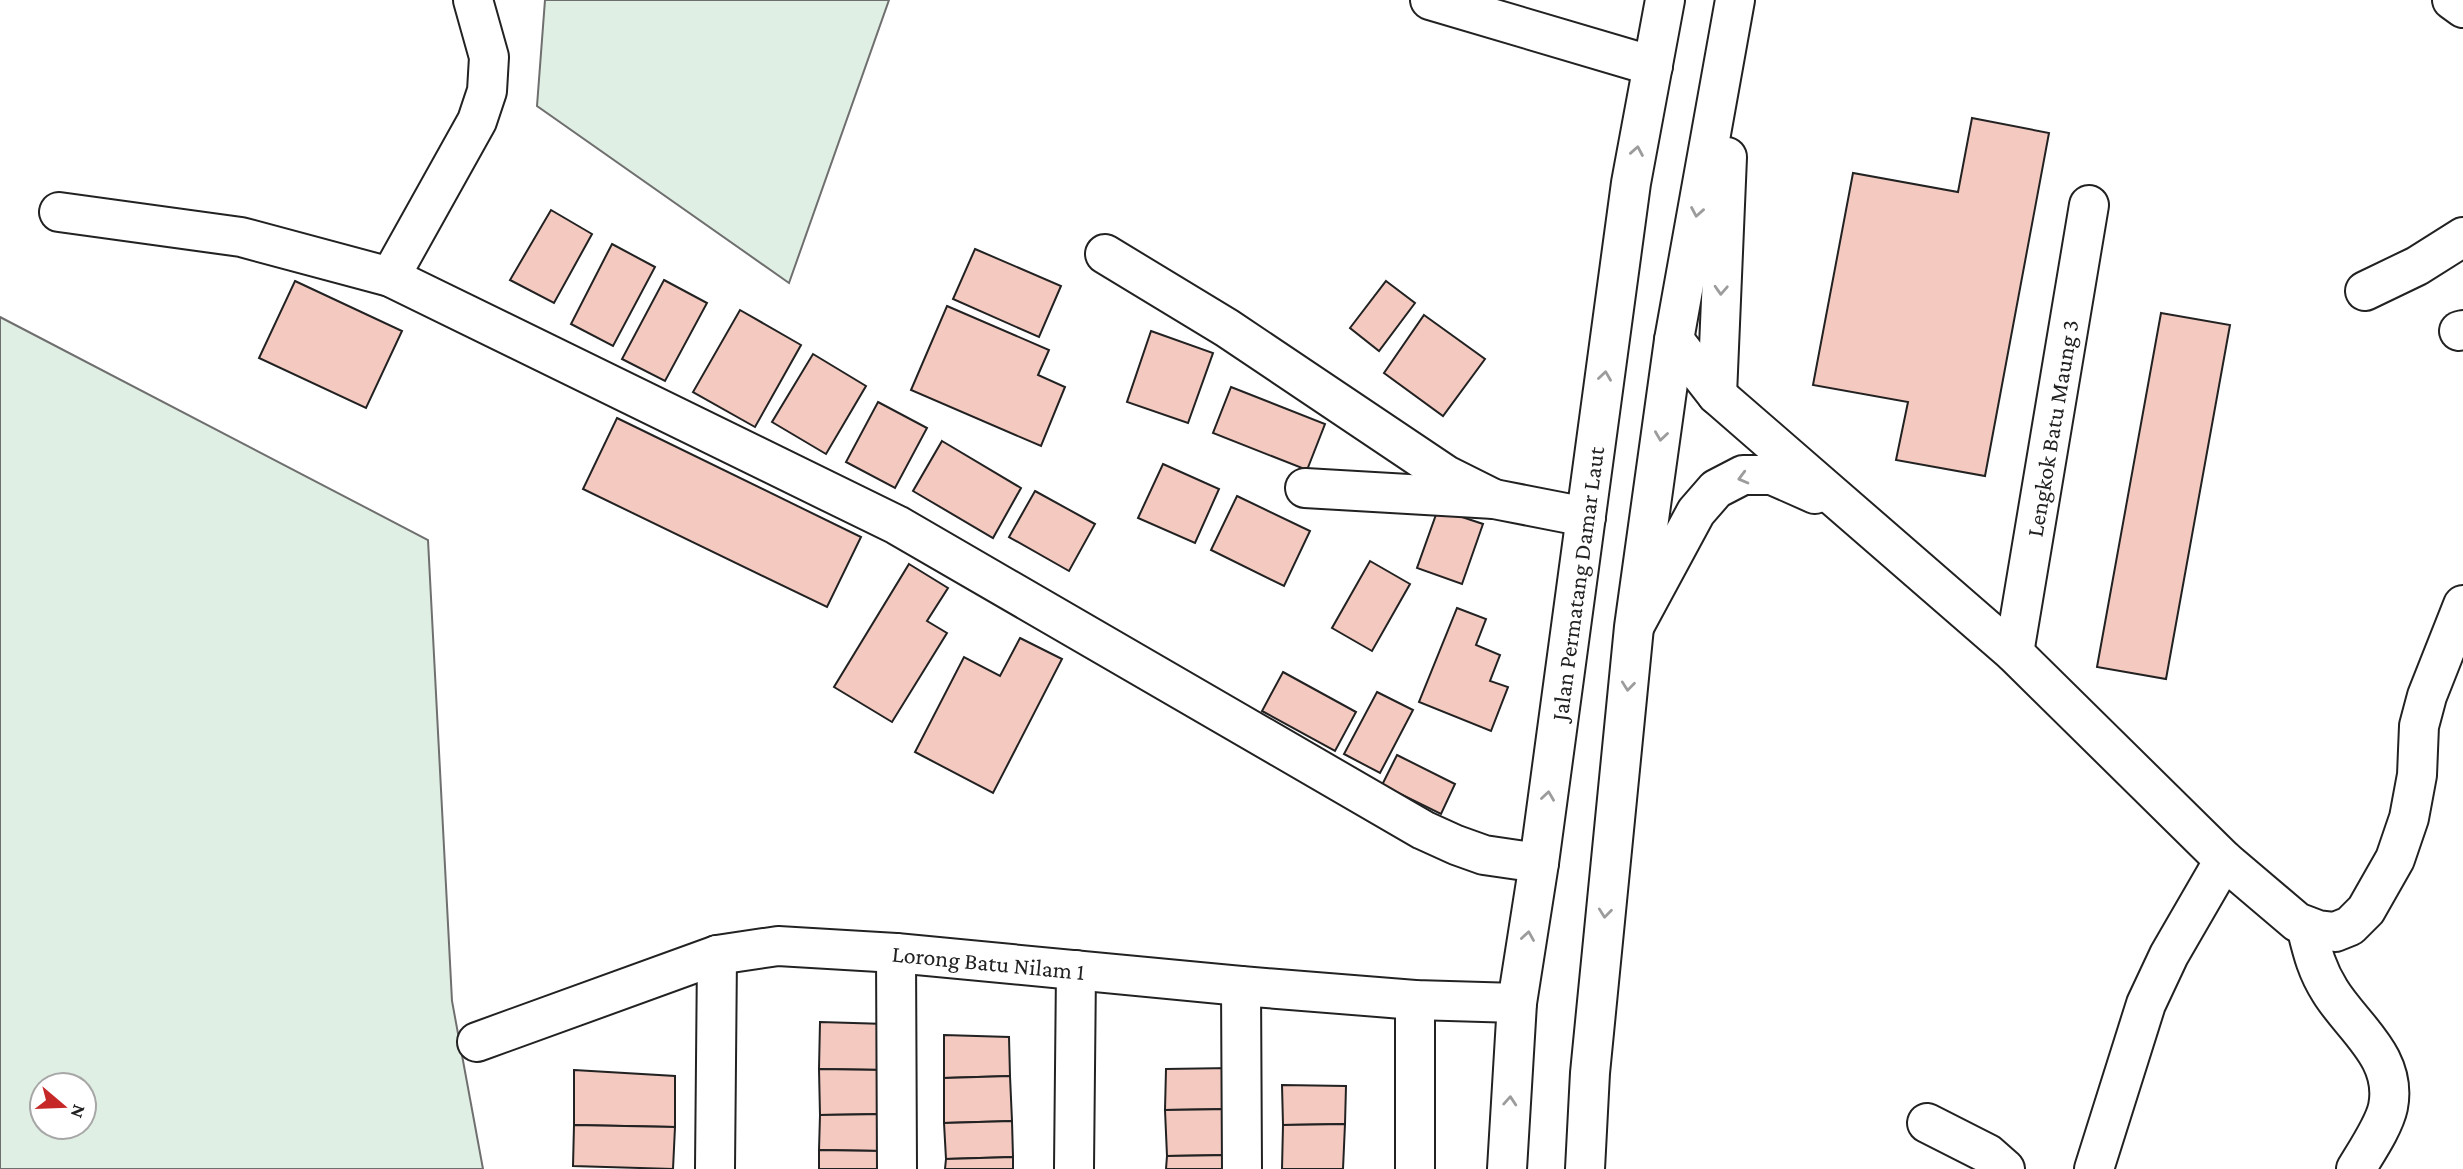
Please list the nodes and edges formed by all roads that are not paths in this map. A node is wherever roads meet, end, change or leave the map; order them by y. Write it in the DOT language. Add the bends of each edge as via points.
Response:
graph roads {
  1 [pos="473,0"];
  2 [pos="1430,0"];
  3 [pos="1665,0"];
  4 [pos="2452,0"];
  5 [pos="1735,1"];
  6 [pos="2463,8"];
  7 [pos="1653,66"];
  8 [pos="2089,205"];
  9 [pos="59,212"];
  10 [pos="2463,237"];
  11 [pos="1105,254"];
  12 [pos="390,276"];
  13 [pos="2365,290"];
  14 [pos="1674,340"];
  15 [pos="1717,395"];
  16 [pos="1305,488"];
  17 [pos="1494,499"];
  18 [pos="1852,511"];
  19 [pos="1586,517"];
  20 [pos="2463,605"];
  21 [pos="1634,627"];
  22 [pos="2014,653"];
  23 [pos="2224,860"];
  24 [pos="1539,863"];
  25 [pos="2306,926"];
  26 [pos="896,953"];
  27 [pos="717,955"];
  28 [pos="1076,970"];
  29 [pos="1241,986"];
  30 [pos="1415,1000"];
  31 [pos="1517,1003"];
  32 [pos="477,1042"];
  33 [pos="1927,1123"];
  34 [pos="715,1169"];
  35 [pos="897,1169"];
  36 [pos="1074,1169"];
  37 [pos="1242,1169"];
  38 [pos="1415,1169"];
  39 [pos="1507,1169"];
  40 [pos="1585,1169"];
  41 [pos="2005,1169"];
  42 [pos="2094,1169"];
  43 [pos="2356,1169"];
  1 -- 12 [label="main road" via="489,57 487,91 477,121"];
  2 -- 7 [label="main road"];
  3 -- 7 [label="main road, Jalan Permatang Damar Laut"];
  4 -- 6 [label="main road"];
  5 -- 14 [label="main road, one-way"];
  5 -- 15 [label="main road, one-way"];
  19 -- 7 [label="main road, Jalan Permatang Damar Laut, one-way" via="1631,184"];
  8 -- 22 [label="main road, Lengkok Batu Maung 3"];
  9 -- 12 [label="main road" via="241,237"];
  10 -- 13 [label="main road" via="2417,266"];
  11 -- 17 [label="main road" via="1227,328 1446,475"];
  12 -- 24 [label="main road" via="897,525 1423,830 1484,855"];
  14 -- 15 [label="main road"];
  14 -- 21 [label="main road, one-way"];
  15 -- 18 [label="main road"];
  16 -- 17 [label="main road"];
  17 -- 19 [label="main road"];
  18 -- 21 [label="main road, one-way" via="1772,474 1743,475 1716,489 1696,512"];
  18 -- 22 [label="main road"];
  24 -- 19 [label="main road, Jalan Permatang Damar Laut, one-way"];
  20 -- 25 [label="main road" via="2427,696 2409,818 2395,859 2366,910 2350,926 2335,932"];
  21 -- 40 [label="main road, one-way" via="1590,1073"];
  22 -- 23 [label="main road"];
  23 -- 25 [label="main road"];
  23 -- 42 [label="main road" via="2146,1004"];
  31 -- 24 [label="main road, Jalan Permatang Damar Laut, one-way"];
  25 -- 43 [label="main road" via="2316,967 2374,1044 2389,1084 2388,1108"];
  26 -- 27 [label="main road, Lorong Batu Nilam 1" via="778,946"];
  26 -- 28 [label="main road, Lorong Batu Nilam 1"];
  26 -- 35 [label="main road"];
  27 -- 32 [label="main road, Lorong Batu Nilam 1"];
  27 -- 34 [label="main road"];
  28 -- 29 [label="main road, Lorong Batu Nilam 1"];
  28 -- 36 [label="main road"];
  29 -- 30 [label="main road, Lorong Batu Nilam 1"];
  29 -- 37 [label="main road"];
  30 -- 31 [label="main road, Lorong Batu Nilam 1"];
  30 -- 38 [label="main road"];
  39 -- 31 [label="main road, Jalan Permatang Damar Laut, one-way"];
  33 -- 41 [label="main road" via="1988,1154"];
}
